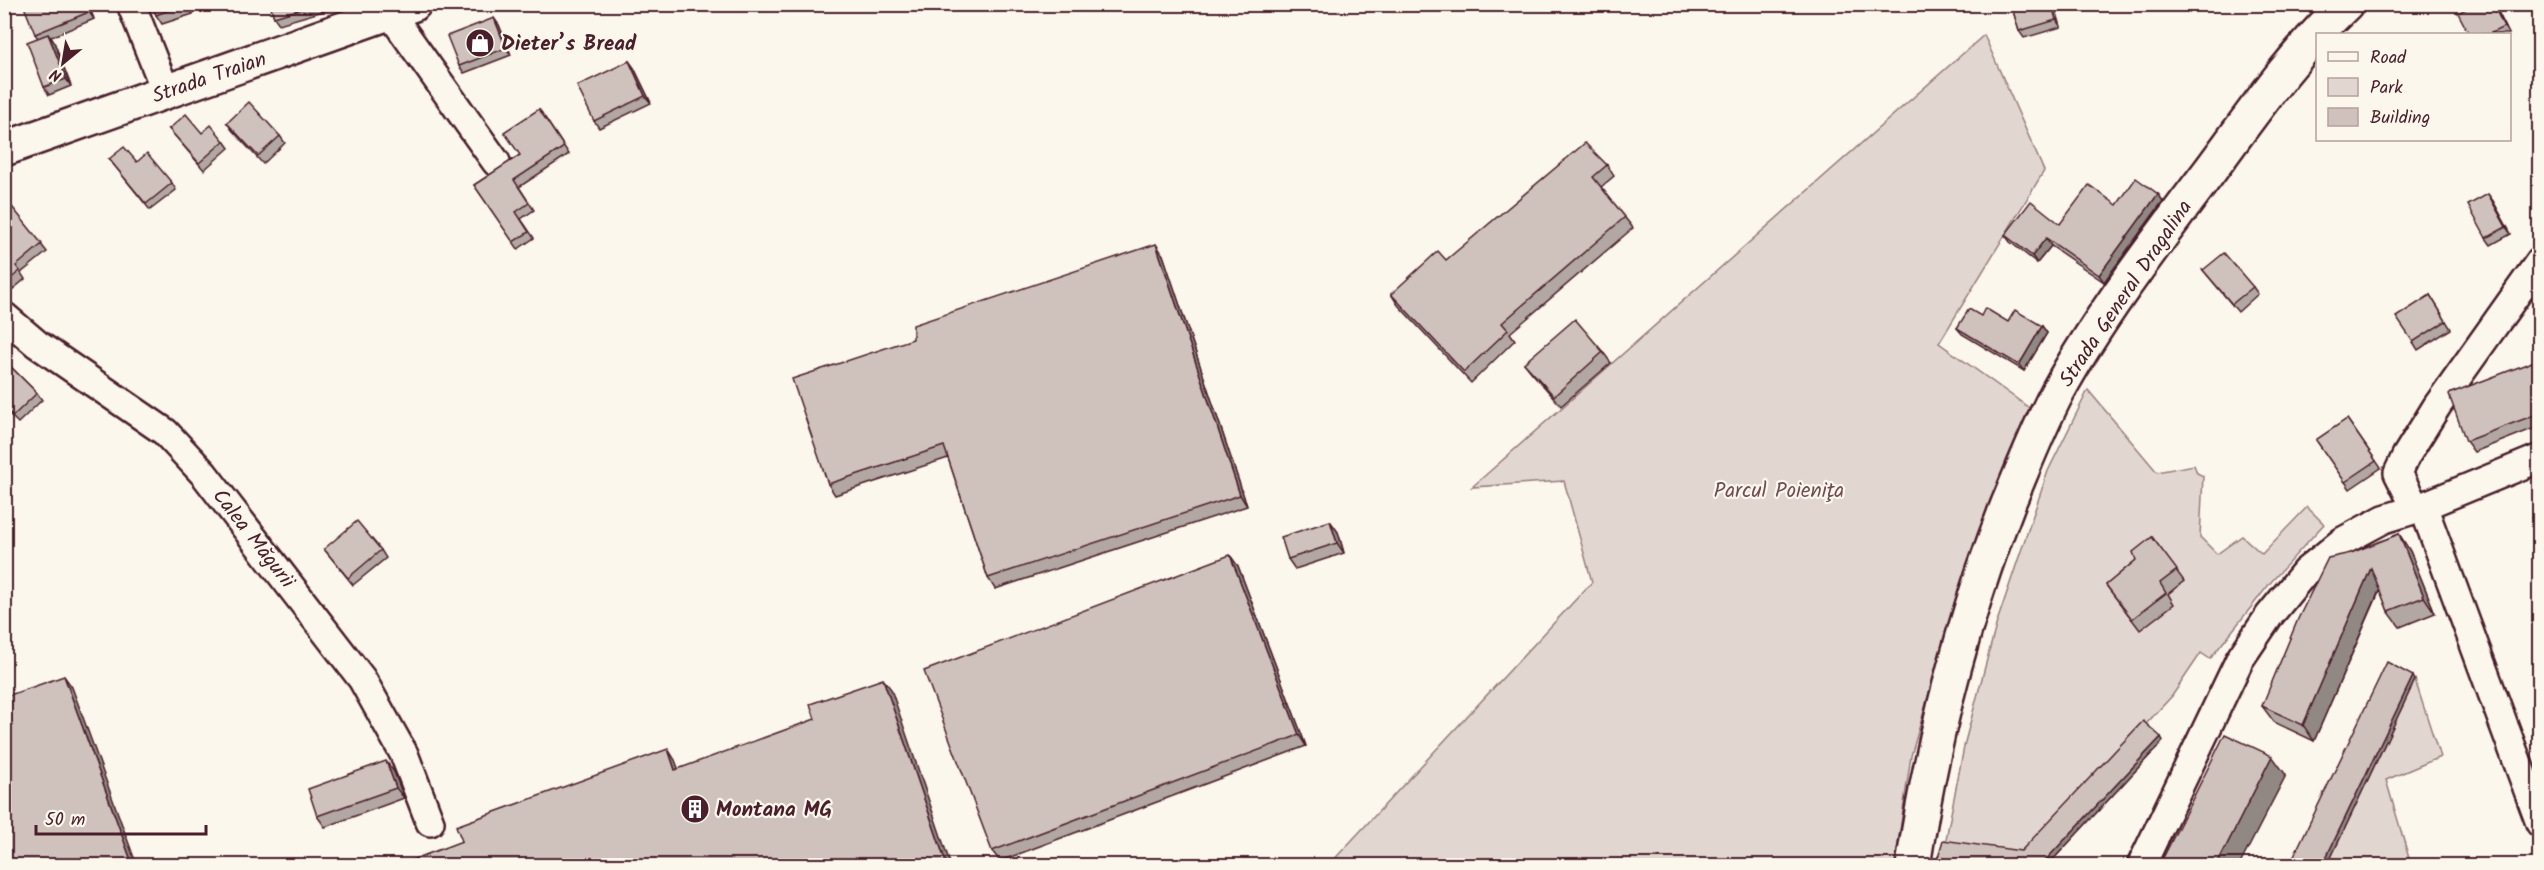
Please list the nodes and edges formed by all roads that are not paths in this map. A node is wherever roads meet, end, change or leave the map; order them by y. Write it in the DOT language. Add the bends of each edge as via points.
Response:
graph roads {
  1 [pos="131,4"];
  2 [pos="2346,4"];
  3 [pos="402,9"];
  4 [pos="2319,33"];
  5 [pos="2316,37"];
  6 [pos="166,92"];
  7 [pos="4,149"];
  8 [pos="496,162"];
  9 [pos="2540,261"];
  10 [pos="4,316"];
  11 [pos="2540,458"];
  12 [pos="2420,508"];
  13 [pos="430,822"];
  14 [pos="2540,823"];
  15 [pos="1913,866"];
  16 [pos="2140,866"];
  1 -- 6 [label="street"];
  2 -- 4 [label="main road, Strada General Dragalina"];
  3 -- 6 [label="main road, Strada Traian"];
  3 -- 8 [label="street"];
  5 -- 15 [label="main road, Strada General Dragalina" via="2282,74 2138,268 2058,391 2028,455 1970,609 1923,800"];
  6 -- 7 [label="main road, Strada Traian"];
  9 -- 12 [label="street" via="2406,456 2398,473"];
  10 -- 13 [label="street, Calea Măgurii" via="165,432 204,474 362,679 404,754"];
  11 -- 12 [label="street"];
  12 -- 14 [label="street"];
  12 -- 16 [label="street" via="2384,519 2343,541 2305,572 2269,616 2240,659"];
}
